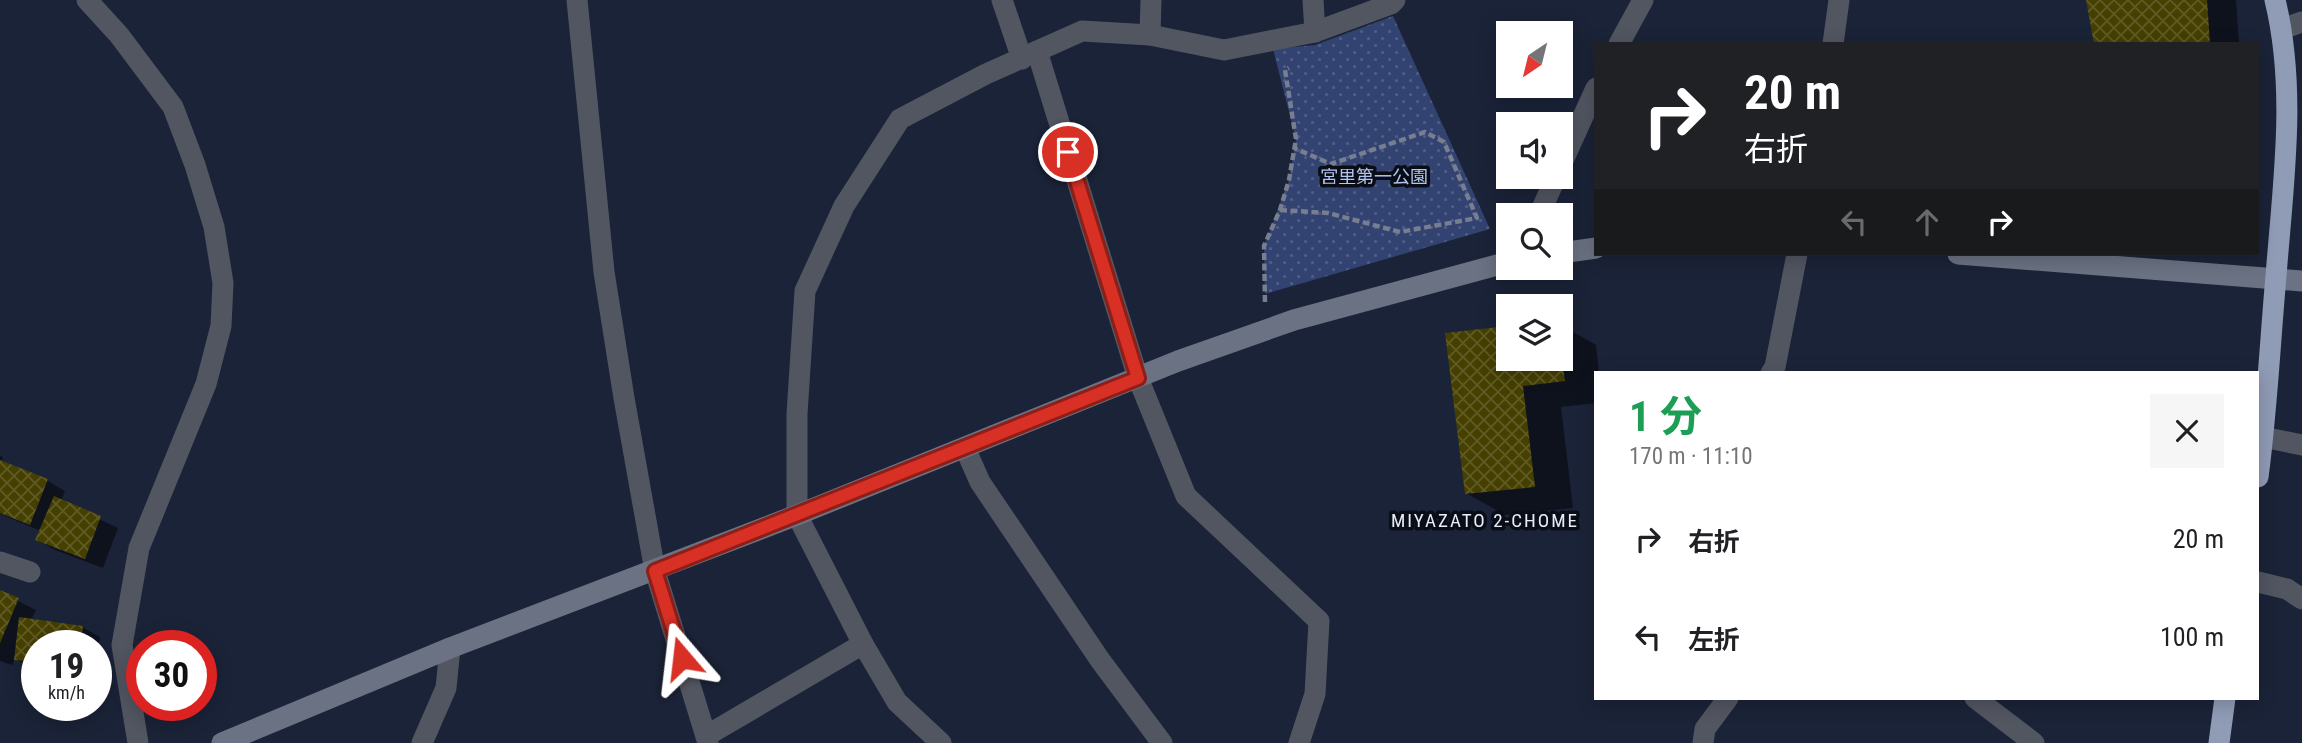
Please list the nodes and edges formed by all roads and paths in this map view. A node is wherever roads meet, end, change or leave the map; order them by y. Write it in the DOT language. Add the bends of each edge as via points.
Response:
graph roads {
  1 [pos="87,0"];
  2 [pos="577,0"];
  3 [pos="1002,0"];
  4 [pos="1151,0"];
  5 [pos="1313,0"];
  6 [pos="1395,0"];
  7 [pos="1643,0"];
  8 [pos="1839,0"];
  9 [pos="2275,0"];
  10 [pos="2292,26"];
  11 [pos="1315,32"];
  12 [pos="1150,35"];
  13 [pos="1620,42"];
  14 [pos="1833,42"];
  15 [pos="1030,55"];
  16 [pos="1297,64"];
  17 [pos="1594,92"];
  18 [pos="1573,139"];
  19 [pos="1294,148"];
  20 [pos="1280,210"];
  21 [pos="1594,248"];
  22 [pos="1573,251"];
  23 [pos="1797,256"];
  24 [pos="1984,256"];
  25 [pos="1496,265"];
  26 [pos="2276,278"];
  27 [pos="2302,281"];
  28 [pos="1265,310"];
  29 [pos="1772,371"];
  30 [pos="1138,378"];
  31 [pos="2263,436"];
  32 [pos="2302,445"];
  33 [pos="965,448"];
  34 [pos="2259,469"];
  35 [pos="797,515"];
  36 [pos="0,562"];
  37 [pos="655,571"];
  38 [pos="30,572"];
  39 [pos="2259,582"];
  40 [pos="2302,599"];
  41 [pos="863,645"];
  42 [pos="450,648"];
  43 [pos="1727,700"];
  44 [pos="1978,700"];
  45 [pos="2225,700"];
  46 [pos="707,739"];
  47 [pos="138,743"];
  48 [pos="222,743"];
  49 [pos="422,743"];
  50 [pos="940,743"];
  51 [pos="1162,743"];
  52 [pos="1299,743"];
  53 [pos="1703,743"];
  54 [pos="2034,743"];
  55 [pos="2219,743"];
  1 -- 47 [label="street" via="173,107 214,227 223,283 221,327 206,384 139,548 122,645"];
  2 -- 37 [label="street" via="604,272"];
  3 -- 15 [label="street"];
  4 -- 12 [label="street"];
  5 -- 11 [label="street"];
  6 -- 11 [label="street"];
  7 -- 13 [label="street"];
  8 -- 14 [label="street"];
  9 -- 10 [label="highway"];
  10 -- 26 [label="highway"];
  11 -- 12 [label="street" via="1224,50"];
  12 -- 15 [label="street" via="1083,31"];
  15 -- 30 [label="street"];
  15 -- 35 [label="street" via="900,119 844,206 805,291 797,414"];
  16 -- 19 [label="path" via="1285,70"];
  17 -- 18 [label="street"];
  19 -- 20 [label="path"];
  19 -- 20 [label="path" via="1331,164 1425,132 1444,142 1477,219 1400,232 1328,213"];
  20 -- 28 [label="path" via="1264,246"];
  21 -- 22 [label="street"];
  23 -- 29 [label="street"];
  24 -- 26 [label="street"];
  25 -- 30 [label="street" via="1294,320"];
  26 -- 27 [label="street"];
  26 -- 31 [label="highway"];
  30 -- 33 [label="street"];
  30 -- 52 [label="street" via="1186,496 1319,621 1315,694"];
  31 -- 32 [label="street"];
  31 -- 34 [label="highway"];
  33 -- 35 [label="street"];
  33 -- 51 [label="street" via="980,482"];
  35 -- 37 [label="street"];
  35 -- 41 [label="street"];
  36 -- 38 [label="street"];
  37 -- 42 [label="street"];
  37 -- 46 [label="street"];
  39 -- 40 [label="street" via="2287,589"];
  41 -- 46 [label="street"];
  41 -- 50 [label="street" via="897,702"];
  42 -- 48 [label="street"];
  42 -- 49 [label="street" via="446,688"];
  43 -- 53 [label="street" via="1705,729"];
  44 -- 54 [label="street"];
  45 -- 55 [label="highway"];
}
